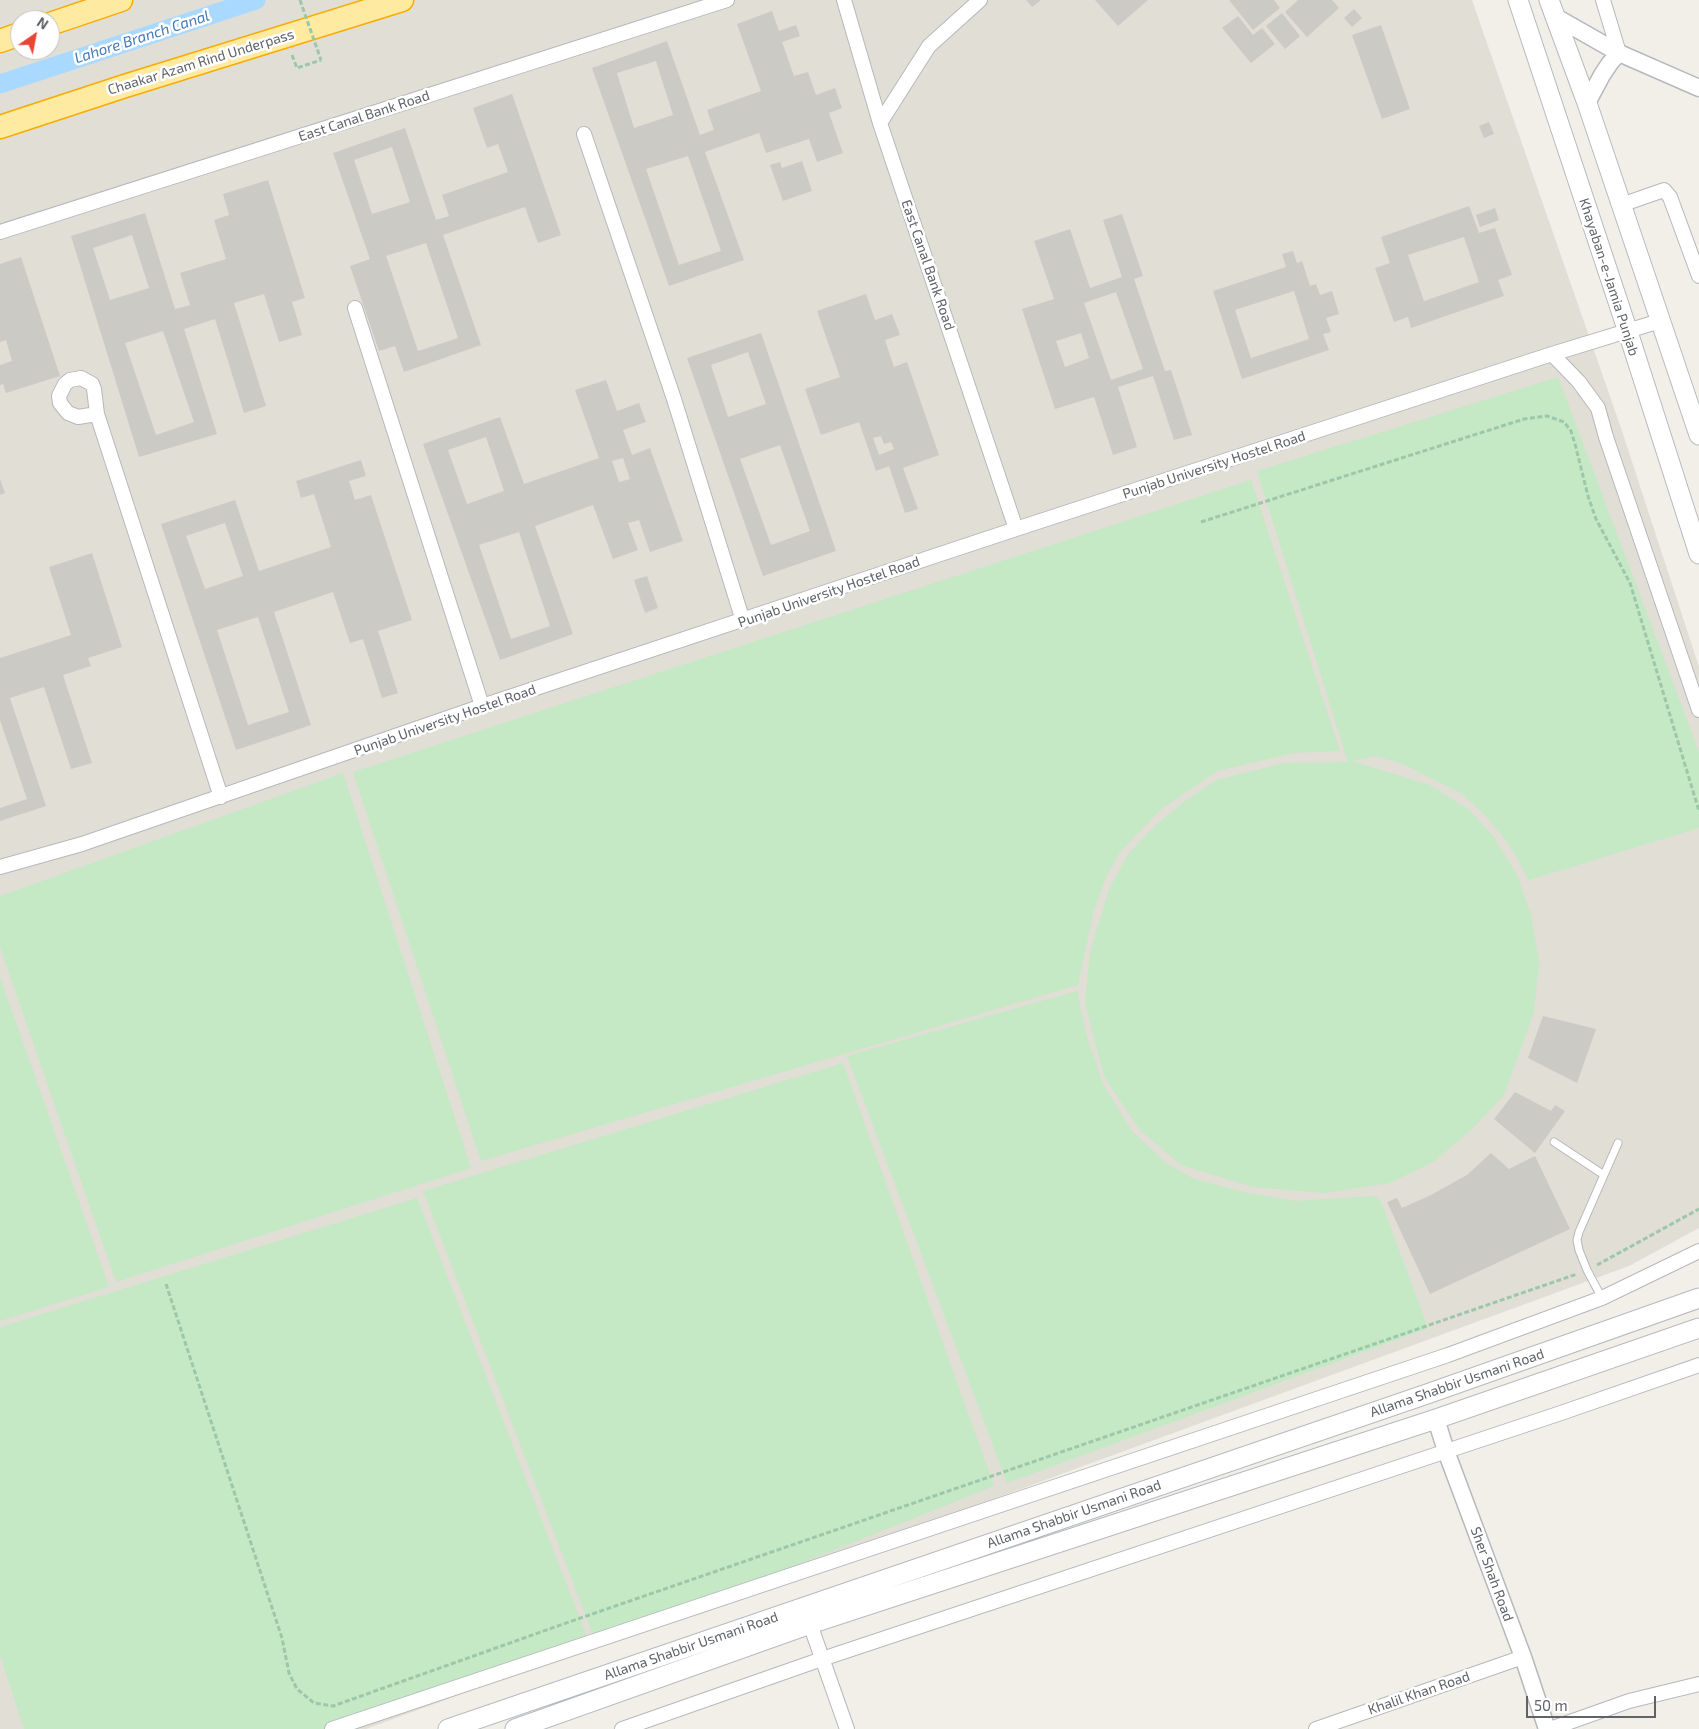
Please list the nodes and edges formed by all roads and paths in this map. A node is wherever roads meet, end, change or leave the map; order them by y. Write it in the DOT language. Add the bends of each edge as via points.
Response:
graph roads {
  1 [pos="121,0"];
  2 [pos="300,0"];
  3 [pos="402,0"];
  4 [pos="727,0"];
  5 [pos="844,0"];
  6 [pos="980,0"];
  7 [pos="1518,0"];
  8 [pos="1603,0"];
  9 [pos="1551,8"];
  10 [pos="60,21"];
  11 [pos="1619,53"];
  12 [pos="297,68"];
  13 [pos="1699,88"];
  14 [pos="1588,103"];
  15 [pos="880,124"];
  16 [pos="0,127"];
  17 [pos="584,134"];
  18 [pos="1621,205"];
  19 [pos="0,232"];
  20 [pos="1699,276"];
  21 [pos="355,308"];
  22 [pos="1660,321"];
  23 [pos="1628,332"];
  24 [pos="1552,354"];
  25 [pos="97,414"];
  26 [pos="1699,435"];
  27 [pos="1201,522"];
  28 [pos="1016,529"];
  29 [pos="1699,554"];
  30 [pos="743,621"];
  31 [pos="482,706"];
  32 [pos="1699,710"];
  33 [pos="221,797"];
  34 [pos="1699,811"];
  35 [pos="0,867"];
  36 [pos="1554,1142"];
  37 [pos="1618,1143"];
  38 [pos="1604,1175"];
  39 [pos="1699,1209"];
  40 [pos="1699,1251"];
  41 [pos="1587,1270"];
  42 [pos="166,1284"];
  43 [pos="1602,1298"];
  44 [pos="1699,1298"];
  45 [pos="1699,1328"];
  46 [pos="1699,1365"];
  47 [pos="1436,1419"];
  48 [pos="1446,1451"];
  49 [pos="810,1624"];
  50 [pos="1523,1657"];
  51 [pos="822,1659"];
  52 [pos="1699,1684"];
  53 [pos="1342,1725"];
  54 [pos="332,1729"];
  55 [pos="448,1729"];
  56 [pos="515,1729"];
  57 [pos="622,1729"];
  58 [pos="847,1729"];
  59 [pos="1316,1729"];
  60 [pos="1548,1729"];
  1 -- 10 [label="highway"];
  2 -- 12 [label="path, bridge" via="321,60"];
  3 -- 16 [label="highway, Chaakar Azam Rind Underpass"];
  4 -- 19 [label="street, East Canal Bank Road"];
  5 -- 15 [label="street, East Canal Bank Road"];
  6 -- 15 [label="street" via="929,46"];
  7 -- 23 [label="main road, Khayaban-e-Jamia Punjab"];
  8 -- 11 [label="street"];
  9 -- 11 [label="street"];
  9 -- 14 [label="main road"];
  11 -- 13 [label="street"];
  11 -- 14 [label="street" via="1602,75"];
  14 -- 18 [label="main road"];
  15 -- 28 [label="street, East Canal Bank Road"];
  17 -- 30 [label="street" via="674,399"];
  18 -- 20 [label="street" via="1664,190 1670,197"];
  18 -- 22 [label="main road"];
  21 -- 31 [label="street"];
  22 -- 23 [label="street, Punjab University Hostel Road"];
  22 -- 26 [label="main road"];
  23 -- 24 [label="street, Punjab University Hostel Road"];
  23 -- 29 [label="main road, Khayaban-e-Jamia Punjab"];
  24 -- 28 [label="street, Punjab University Hostel Road"];
  24 -- 32 [label="street" via="1598,408"];
  25 -- 33 [label="street"];
  27 -- 34 [label="path" via="1524,419 1547,416 1564,422 1571,431 1596,519 1630,583"];
  28 -- 30 [label="street, Punjab University Hostel Road"];
  30 -- 31 [label="street, Punjab University Hostel Road"];
  31 -- 33 [label="street, Punjab University Hostel Road"];
  33 -- 35 [label="street, Punjab University Hostel Road" via="82,844"];
  36 -- 38 [label="lane"];
  37 -- 38 [label="lane"];
  38 -- 41 [label="lane" via="1577,1240"];
  39 -- 41 [label="path"];
  40 -- 43 [label="street"];
  41 -- 42 [label="path" via="333,1706 314,1703 297,1689 289,1672 282,1638"];
  41 -- 43 [label="lane"];
  43 -- 54 [label="street" via="1448,1356"];
  44 -- 55 [label="main road, Allama Shabbir Usmani Road"];
  45 -- 47 [label="main road, Allama Shabbir Usmani Road"];
  46 -- 48 [label="street"];
  47 -- 48 [label="street, Sher Shah Road"];
  47 -- 49 [label="main road, Allama Shabbir Usmani Road"];
  48 -- 50 [label="street, Sher Shah Road"];
  48 -- 51 [label="street"];
  49 -- 51 [label="street"];
  49 -- 56 [label="main road, Allama Shabbir Usmani Road"];
  50 -- 53 [label="street, Khalil Khan Road"];
  50 -- 60 [label="street, Sher Shah Road"];
  51 -- 57 [label="street"];
  51 -- 58 [label="street"];
  52 -- 60 [label="street" via="1629,1701"];
  53 -- 59 [label="street, Khalil Khan Road"];
}
